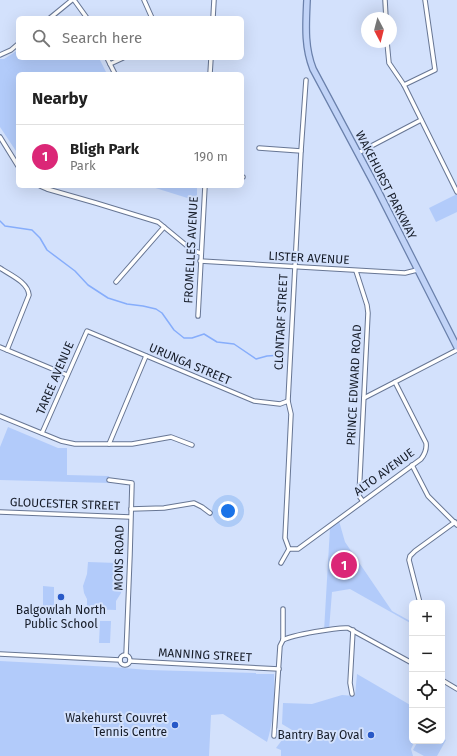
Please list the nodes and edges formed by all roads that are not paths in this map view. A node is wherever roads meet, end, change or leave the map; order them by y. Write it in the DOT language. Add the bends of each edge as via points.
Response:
graph roads {
  1 [pos="73,0"];
  2 [pos="144,0"];
  3 [pos="214,0"];
  4 [pos="307,0"];
  5 [pos="385,0"];
  6 [pos="425,0"];
  7 [pos="386,12"];
  8 [pos="53,16"];
  9 [pos="86,16"];
  10 [pos="151,16"];
  11 [pos="213,16"];
  12 [pos="16,46"];
  13 [pos="388,48"];
  14 [pos="0,55"];
  15 [pos="108,60"];
  16 [pos="119,60"];
  17 [pos="210,60"];
  18 [pos="110,64"];
  19 [pos="114,72"];
  20 [pos="210,72"];
  21 [pos="306,80"];
  22 [pos="404,85"];
  23 [pos="421,120"];
  24 [pos="0,138"];
  25 [pos="260,148"];
  26 [pos="301,151"];
  27 [pos="358,153"];
  28 [pos="16,163"];
  29 [pos="45,188"];
  30 [pos="205,188"];
  31 [pos="457,192"];
  32 [pos="164,227"];
  33 [pos="200,253"];
  34 [pos="200,262"];
  35 [pos="0,268"];
  36 [pos="295,268"];
  37 [pos="417,270"];
  38 [pos="356,271"];
  39 [pos="116,282"];
  40 [pos="198,316"];
  41 [pos="86,331"];
  42 [pos="0,347"];
  43 [pos="457,348"];
  44 [pos="7,350"];
  45 [pos="146,356"];
  46 [pos="67,375"];
  47 [pos="395,382"];
  48 [pos="364,398"];
  49 [pos="288,401"];
  50 [pos="0,416"];
  51 [pos="42,433"];
  52 [pos="110,444"];
  53 [pos="192,445"];
  54 [pos="412,465"];
  55 [pos="109,480"];
  56 [pos="362,500"];
  57 [pos="130,509"];
  58 [pos="0,512"];
  59 [pos="210,513"];
  60 [pos="130,516"];
  61 [pos="456,523"];
  62 [pos="289,549"];
  63 [pos="281,563"];
  64 [pos="419,600"];
  65 [pos="283,609"];
  66 [pos="353,630"];
  67 [pos="283,640"];
  68 [pos="0,654"];
  69 [pos="126,655"];
  70 [pos="120,660"];
  71 [pos="130,661"];
  72 [pos="409,661"];
  73 [pos="279,669"];
  74 [pos="445,682"];
  75 [pos="457,689"];
  76 [pos="352,694"];
  77 [pos="274,736"];
  1 -- 8 [label="street"];
  1 -- 9 [label="street"];
  2 -- 10 [label="street"];
  3 -- 11 [label="street"];
  4 -- 27 [label="main road, WAKEHURST PARKWAY" via="307,51 323,90"];
  5 -- 7 [label="street"];
  6 -- 22 [label="street" via="435,70"];
  12 -- 14 [label="street"];
  13 -- 22 [label="street" via="389,63"];
  15 -- 18 [label="street"];
  16 -- 18 [label="street"];
  17 -- 20 [label="street"];
  18 -- 19 [label="street"];
  21 -- 26 [label="street, CLONTARF STREET"];
  22 -- 23 [label="street"];
  23 -- 27 [label="street"];
  23 -- 31 [label="street"];
  24 -- 28 [label="street"];
  25 -- 26 [label="street"];
  26 -- 36 [label="street, CLONTARF STREET"];
  27 -- 37 [label="main road, WAKEHURST PARKWAY"];
  29 -- 32 [label="street" via="158,222"];
  30 -- 33 [label="street, FROMELLES AVENUE"];
  32 -- 33 [label="street" via="192,250"];
  32 -- 39 [label="street"];
  33 -- 34 [label="street, FROMELLES AVENUE"];
  34 -- 36 [label="street, LISTER AVENUE"];
  34 -- 40 [label="street, FROMELLES AVENUE"];
  35 -- 44 [label="street" via="24,284 29,291"];
  36 -- 38 [label="street, LISTER AVENUE"];
  36 -- 49 [label="street, CLONTARF STREET"];
  37 -- 38 [label="street, LISTER AVENUE" via="406,273"];
  37 -- 43 [label="main road, WAKEHURST PARKWAY"];
  38 -- 48 [label="street, PRINCE EDWARD ROAD" via="368,313"];
  41 -- 45 [label="street, URUNGA STREET"];
  41 -- 46 [label="street, TAREE AVENUE"];
  42 -- 44 [label="street"];
  43 -- 47 [label="street"];
  44 -- 46 [label="street"];
  45 -- 49 [label="street, URUNGA STREET" via="254,401 280,404"];
  45 -- 52 [label="street"];
  46 -- 51 [label="street, TAREE AVENUE"];
  47 -- 48 [label="street"];
  47 -- 54 [label="street, ALTO AVENUE" via="426,443 427,449 424,454"];
  48 -- 56 [label="street, PRINCE EDWARD ROAD" via="359,496"];
  49 -- 62 [label="street, CLONTARF STREET" via="291,414 285,538"];
  50 -- 51 [label="street"];
  51 -- 52 [label="street" via="75,444"];
  52 -- 53 [label="street" via="132,444 171,437"];
  54 -- 56 [label="street, ALTO AVENUE"];
  54 -- 61 [label="street" via="428,496"];
  55 -- 57 [label="street, MONS ROAD" via="132,483"];
  56 -- 62 [label="street, ALTO AVENUE" via="298,549"];
  57 -- 59 [label="street" via="164,508 194,503"];
  57 -- 60 [label="street, MONS ROAD"];
  58 -- 60 [label="street, GLOUCESTER STREET"];
  60 -- 69 [label="street, MONS ROAD"];
  61 -- 64 [label="street" via="410,556"];
  62 -- 63 [label="street"];
  65 -- 67 [label="street"];
  66 -- 67 [label="street" via="342,628"];
  66 -- 72 [label="street"];
  66 -- 76 [label="street" via="350,682"];
  67 -- 73 [label="street" via="280,646"];
  68 -- 70 [label="street"];
  69 -- 70 [label="street"];
  69 -- 71 [label="street"];
  70 -- 71 [label="street" via="124,665 128,665"];
  71 -- 73 [label="street, MANNING STREET"];
  73 -- 77 [label="street"];
  74 -- 75 [label="street"];
}
